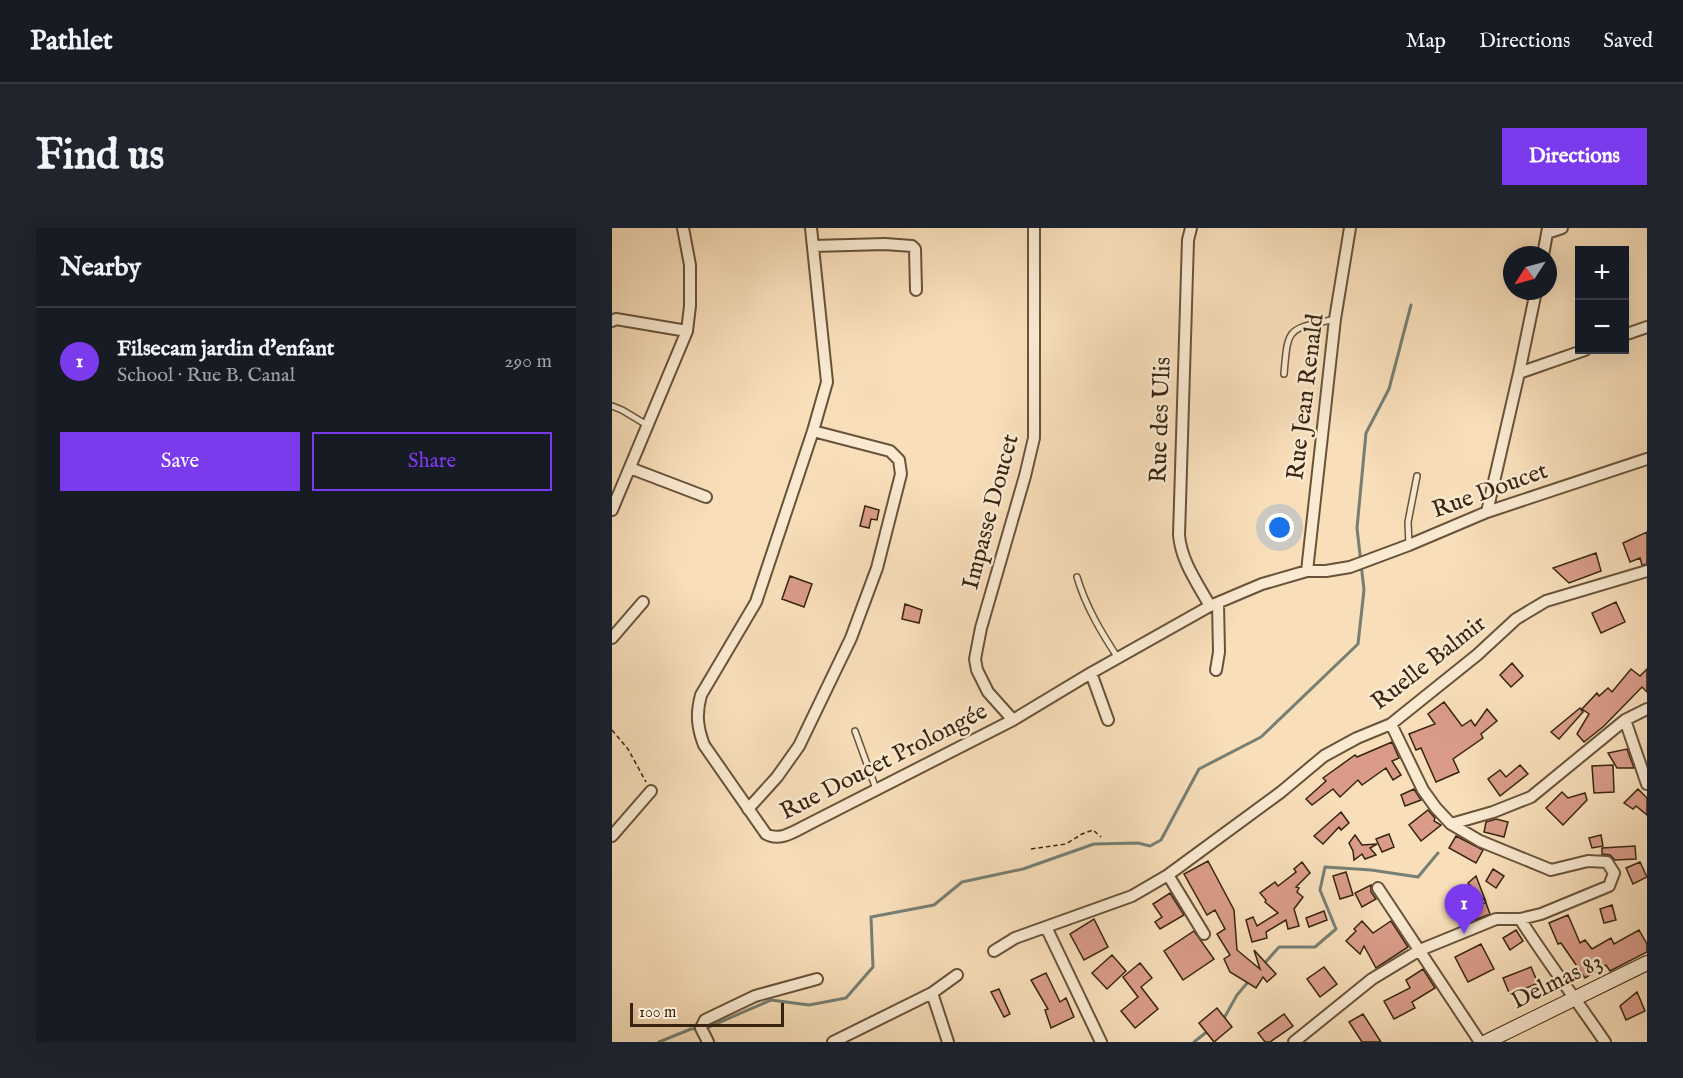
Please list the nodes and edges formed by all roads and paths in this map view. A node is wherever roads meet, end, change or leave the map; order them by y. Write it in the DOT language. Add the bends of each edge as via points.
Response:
graph roads {
  1 [pos="683,228"];
  2 [pos="811,228"];
  3 [pos="1034,228"];
  4 [pos="1191,228"];
  5 [pos="1350,228"];
  6 [pos="1562,228"];
  7 [pos="1548,230"];
  8 [pos="813,246"];
  9 [pos="1545,246"];
  10 [pos="916,290"];
  11 [pos="1534,300"];
  12 [pos="1335,319"];
  13 [pos="612,321"];
  14 [pos="1647,327"];
  15 [pos="687,331"];
  16 [pos="1629,333"];
  17 [pos="1575,354"];
  18 [pos="1284,374"];
  19 [pos="1519,374"];
  20 [pos="612,406"];
  21 [pos="647,425"];
  22 [pos="813,432"];
  23 [pos="1647,459"];
  24 [pos="630,468"];
  25 [pos="1417,476"];
  26 [pos="706,497"];
  27 [pos="612,510"];
  28 [pos="1486,512"];
  29 [pos="1409,545"];
  30 [pos="1350,567"];
  31 [pos="1307,571"];
  32 [pos="1647,571"];
  33 [pos="1077,577"];
  34 [pos="643,602"];
  35 [pos="1214,604"];
  36 [pos="612,638"];
  37 [pos="1118,658"];
  38 [pos="1216,670"];
  39 [pos="1091,673"];
  40 [pos="1647,709"];
  41 [pos="1013,720"];
  42 [pos="1108,720"];
  43 [pos="1625,720"];
  44 [pos="1392,724"];
  45 [pos="612,730"];
  46 [pos="855,731"];
  47 [pos="1647,784"];
  48 [pos="651,790"];
  49 [pos="876,791"];
  50 [pos="748,809"];
  51 [pos="1451,824"];
  52 [pos="612,836"];
  53 [pos="1101,837"];
  54 [pos="1031,849"];
  55 [pos="1168,875"];
  56 [pos="1378,888"];
  57 [pos="1520,919"];
  58 [pos="1046,927"];
  59 [pos="1204,934"];
  60 [pos="1420,950"];
  61 [pos="994,951"];
  62 [pos="1647,963"];
  63 [pos="957,975"];
  64 [pos="817,979"];
  65 [pos="932,993"];
  66 [pos="1576,999"];
  67 [pos="708,1042"];
  68 [pos="833,1042"];
  69 [pos="948,1042"];
  70 [pos="1101,1042"];
  71 [pos="1294,1042"];
  72 [pos="1480,1042"];
  73 [pos="1486,1042"];
  74 [pos="1605,1042"];
  1 -- 15 [label="street" via="690,265"];
  2 -- 8 [label="street, Rue Doucet Prolongée"];
  3 -- 41 [label="street, Impasse Doucet" via="1034,438 975,659 988,692"];
  4 -- 35 [label="street, Rue des Ulis" via="1179,535 1184,557"];
  5 -- 12 [label="street, Rue Jean Renald"];
  6 -- 7 [label="street"];
  7 -- 9 [label="street"];
  8 -- 10 [label="street" via="912,246"];
  8 -- 22 [label="street, Rue Doucet Prolongée" via="827,382"];
  11 -- 19 [label="street"];
  12 -- 18 [label="lane" via="1301,327 1290,335"];
  12 -- 31 [label="street, Rue Jean Renald"];
  13 -- 15 [label="street"];
  14 -- 16 [label="street"];
  15 -- 21 [label="street"];
  17 -- 19 [label="street"];
  19 -- 28 [label="street"];
  20 -- 21 [label="lane"];
  21 -- 24 [label="street"];
  22 -- 50 [label="street, Rue Doucet Prolongée" via="756,602 701,695 697,709 704,745"];
  22 -- 50 [label="street" via="890,452 899,460 901,474 877,568 851,638 800,746"];
  23 -- 28 [label="street, Rue Doucet"];
  24 -- 26 [label="street"];
  24 -- 27 [label="street"];
  25 -- 29 [label="lane" via="1408,522"];
  28 -- 29 [label="street, Rue Doucet"];
  29 -- 30 [label="street, Rue Doucet"];
  30 -- 31 [label="street, Rue Doucet Prolongée"];
  31 -- 35 [label="street, Rue Doucet Prolongée"];
  32 -- 44 [label="street, Ruelle Balmir" via="1532,608"];
  33 -- 37 [label="lane" via="1083,599"];
  34 -- 36 [label="street"];
  35 -- 37 [label="street, Rue Doucet Prolongée"];
  35 -- 38 [label="street" via="1219,652"];
  37 -- 39 [label="street, Rue Doucet Prolongée"];
  39 -- 41 [label="street, Rue Doucet Prolongée"];
  39 -- 42 [label="street"];
  40 -- 43 [label="street"];
  41 -- 49 [label="street, Rue Doucet Prolongée"];
  43 -- 47 [label="street"];
  43 -- 51 [label="street" via="1531,797"];
  44 -- 51 [label="street" via="1423,789"];
  44 -- 55 [label="street, Ruelle Balmir" via="1324,756"];
  45 -- 48 [label="path" via="628,748"];
  46 -- 49 [label="lane"];
  48 -- 52 [label="street"];
  49 -- 50 [label="street, Rue Doucet Prolongée" via="778,838 766,834"];
  51 -- 57 [label="street" via="1480,841 1551,870 1588,861 1606,862 1614,873 1609,886"];
  53 -- 54 [label="path" via="1093,830 1066,844"];
  55 -- 58 [label="street, Ruelle Balmir" via="1132,896"];
  55 -- 59 [label="street"];
  56 -- 60 [label="street"];
  57 -- 60 [label="street" via="1496,919"];
  57 -- 66 [label="street"];
  58 -- 61 [label="street, Ruelle Balmir" via="1015,938"];
  58 -- 70 [label="street"];
  60 -- 71 [label="street" via="1372,979"];
  60 -- 72 [label="street"];
  62 -- 66 [label="street, Delmas 83"];
  63 -- 65 [label="street"];
  64 -- 67 [label="street" via="755,996 705,1020 701,1028"];
  65 -- 68 [label="street"];
  65 -- 69 [label="street"];
  66 -- 73 [label="street, Delmas 83"];
  66 -- 74 [label="street"];
}
